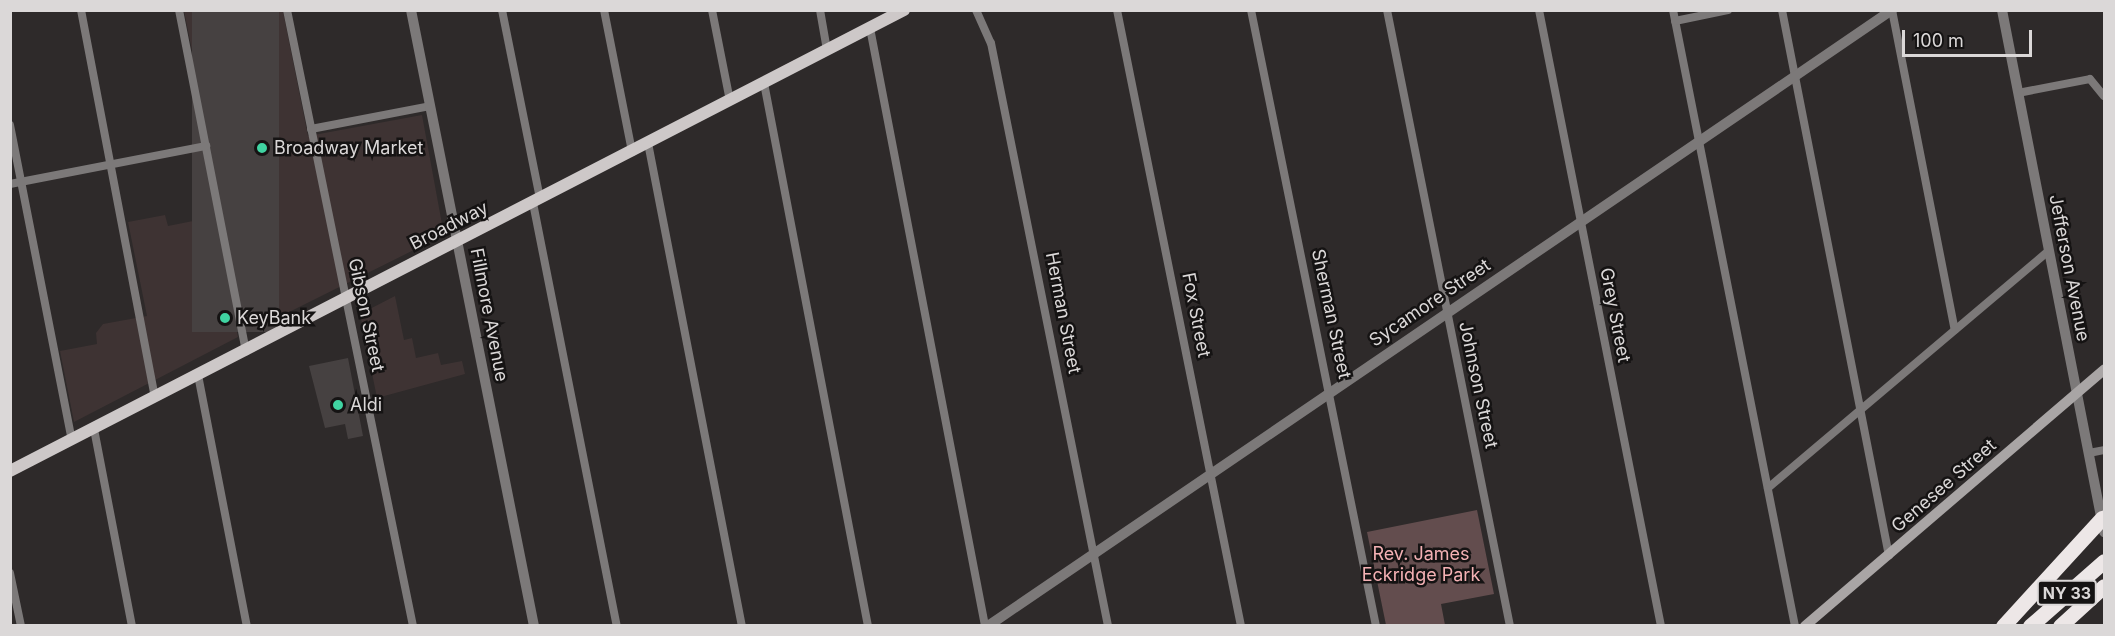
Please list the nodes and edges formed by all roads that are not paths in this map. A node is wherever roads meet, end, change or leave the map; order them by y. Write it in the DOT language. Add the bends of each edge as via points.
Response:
graph roads {
  1 [pos="81,10"];
  2 [pos="179,10"];
  3 [pos="287,10"];
  4 [pos="411,10"];
  5 [pos="502,10"];
  6 [pos="604,10"];
  7 [pos="712,10"];
  8 [pos="820,10"];
  9 [pos="904,10"];
  10 [pos="976,10"];
  11 [pos="1117,10"];
  12 [pos="1251,10"];
  13 [pos="1387,10"];
  14 [pos="1539,10"];
  15 [pos="1673,10"];
  16 [pos="1728,10"];
  17 [pos="1782,10"];
  18 [pos="2002,10"];
  19 [pos="1892,11"];
  20 [pos="1675,21"];
  21 [pos="870,28"];
  22 [pos="827,50"];
  23 [pos="1795,77"];
  24 [pos="764,83"];
  25 [pos="2018,93"];
  26 [pos="2104,96"];
  27 [pos="730,101"];
  28 [pos="430,106"];
  29 [pos="10,125"];
  30 [pos="311,129"];
  31 [pos="648,143"];
  32 [pos="1699,143"];
  33 [pos="206,146"];
  34 [pos="632,152"];
  35 [pos="109,165"];
  36 [pos="22,182"];
  37 [pos="10,184"];
  38 [pos="536,201"];
  39 [pos="1580,222"];
  40 [pos="458,241"];
  41 [pos="2048,251"];
  42 [pos="347,299"];
  43 [pos="1446,312"];
  44 [pos="1955,330"];
  45 [pos="246,351"];
  46 [pos="2104,370"];
  47 [pos="198,375"];
  48 [pos="1330,392"];
  49 [pos="2077,393"];
  50 [pos="155,397"];
  51 [pos="1860,410"];
  52 [pos="94,429"];
  53 [pos="72,440"];
  54 [pos="2104,450"];
  55 [pos="2089,453"];
  56 [pos="10,471"];
  57 [pos="1211,473"];
  58 [pos="1768,488"];
  59 [pos="2104,522"];
  60 [pos="1094,553"];
  61 [pos="1889,556"];
  62 [pos="2104,561"];
  63 [pos="10,573"];
  64 [pos="2104,586"];
  65 [pos="21,626"];
  66 [pos="132,626"];
  67 [pos="247,626"];
  68 [pos="413,626"];
  69 [pos="534,626"];
  70 [pos="617,626"];
  71 [pos="742,626"];
  72 [pos="868,626"];
  73 [pos="987,626"];
  74 [pos="1108,626"];
  75 [pos="1241,626"];
  76 [pos="1376,626"];
  77 [pos="1510,626"];
  78 [pos="1661,626"];
  79 [pos="1794,626"];
  80 [pos="1805,626"];
  81 [pos="2003,626"];
  82 [pos="2030,626"];
  83 [pos="2060,626"];
  1 -- 35 [label="street"];
  2 -- 33 [label="street"];
  3 -- 30 [label="street, Gibson Street"];
  4 -- 28 [label="street, Fillmore Avenue"];
  5 -- 38 [label="street"];
  6 -- 34 [label="street"];
  7 -- 27 [label="street"];
  8 -- 22 [label="street"];
  9 -- 21 [label="main road, Broadway"];
  10 -- 60 [label="street, Herman Street" via="992,43"];
  11 -- 57 [label="street, Fox Street"];
  12 -- 48 [label="street, Sherman Street"];
  13 -- 43 [label="street, Johnson Street"];
  14 -- 39 [label="street, Grey Street"];
  15 -- 20 [label="street"];
  16 -- 20 [label="street"];
  17 -- 23 [label="street"];
  18 -- 25 [label="street, Jefferson Avenue"];
  19 -- 23 [label="street, Sycamore Street"];
  19 -- 44 [label="street"];
  20 -- 32 [label="street"];
  21 -- 22 [label="main road, Broadway"];
  21 -- 73 [label="street"];
  22 -- 24 [label="main road, Broadway"];
  23 -- 32 [label="street, Sycamore Street"];
  23 -- 51 [label="street"];
  24 -- 27 [label="main road, Broadway"];
  24 -- 72 [label="street"];
  25 -- 26 [label="street" via="2090,79"];
  25 -- 41 [label="street, Jefferson Avenue"];
  27 -- 31 [label="main road, Broadway"];
  28 -- 30 [label="street"];
  28 -- 40 [label="street, Fillmore Avenue"];
  29 -- 36 [label="street"];
  30 -- 42 [label="street, Gibson Street"];
  31 -- 34 [label="main road, Broadway"];
  31 -- 71 [label="street"];
  32 -- 39 [label="street, Sycamore Street"];
  32 -- 58 [label="street"];
  33 -- 35 [label="street"];
  33 -- 45 [label="street"];
  34 -- 38 [label="main road, Broadway"];
  35 -- 36 [label="street"];
  35 -- 50 [label="street"];
  36 -- 37 [label="street"];
  36 -- 53 [label="street"];
  38 -- 40 [label="main road, Broadway"];
  38 -- 70 [label="street"];
  39 -- 43 [label="street, Sycamore Street"];
  39 -- 78 [label="street, Grey Street"];
  40 -- 42 [label="main road, Broadway"];
  40 -- 69 [label="street, Fillmore Avenue"];
  41 -- 44 [label="street"];
  41 -- 49 [label="street, Jefferson Avenue"];
  42 -- 45 [label="main road, Broadway"];
  42 -- 68 [label="street, Gibson Street"];
  43 -- 48 [label="street, Sycamore Street"];
  43 -- 77 [label="street, Johnson Street"];
  44 -- 51 [label="street"];
  45 -- 47 [label="main road, Broadway"];
  46 -- 49 [label="main road, Genesee Street"];
  47 -- 50 [label="main road, Broadway"];
  47 -- 67 [label="street"];
  48 -- 57 [label="street, Sycamore Street"];
  48 -- 76 [label="street, Sherman Street"];
  49 -- 55 [label="street, Jefferson Avenue"];
  49 -- 61 [label="main road, Genesee Street"];
  50 -- 52 [label="main road, Broadway"];
  51 -- 58 [label="street"];
  51 -- 61 [label="street"];
  52 -- 53 [label="main road, Broadway"];
  52 -- 66 [label="street"];
  53 -- 56 [label="main road, Broadway"];
  54 -- 55 [label="street"];
  55 -- 59 [label="street, Jefferson Avenue"];
  57 -- 60 [label="street, Sycamore Street"];
  57 -- 75 [label="street, Fox Street"];
  58 -- 79 [label="street"];
  59 -- 81 [label="highway"];
  60 -- 73 [label="street, Sycamore Street"];
  60 -- 74 [label="street, Herman Street"];
  61 -- 80 [label="main road, Genesee Street"];
  62 -- 82 [label="highway, NY 33"];
  63 -- 65 [label="street"];
  64 -- 83 [label="highway, NY 33"];
}
